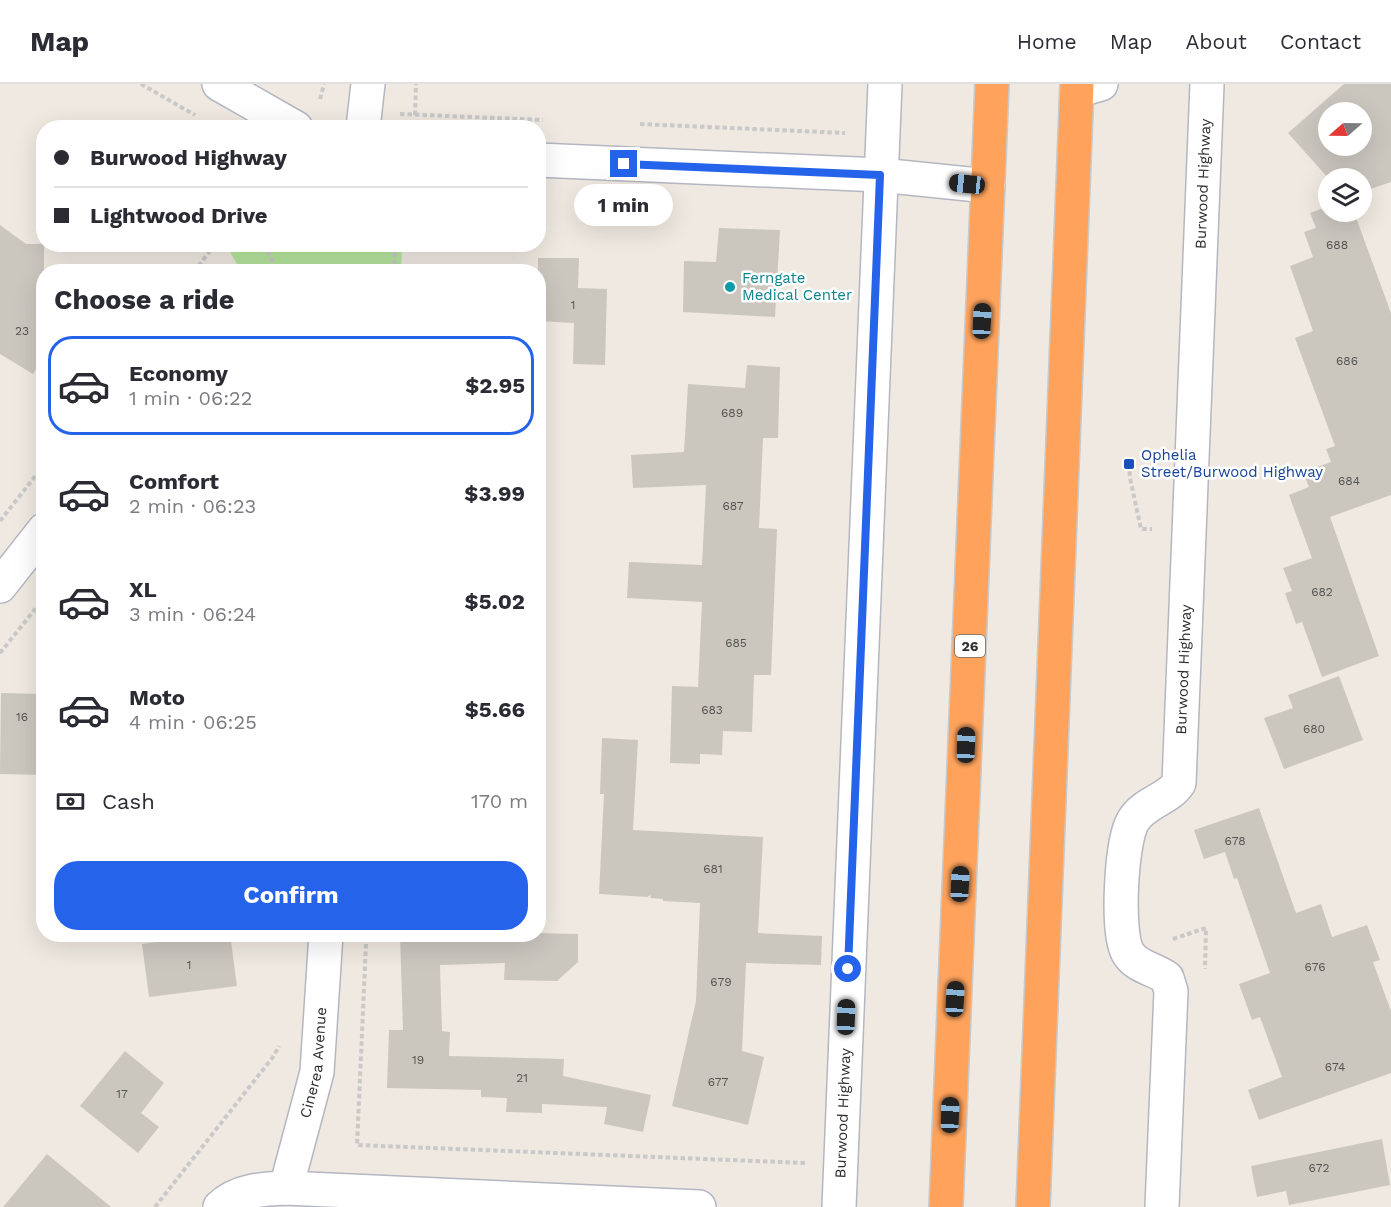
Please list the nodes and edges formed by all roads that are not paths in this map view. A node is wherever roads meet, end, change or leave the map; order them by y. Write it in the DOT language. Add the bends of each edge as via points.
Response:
graph roads {
  1 [pos="219,84"];
  2 [pos="368,84"];
  3 [pos="885,84"];
  4 [pos="992,84"];
  5 [pos="1207,84"];
  6 [pos="1085,86"];
  7 [pos="282,120"];
  8 [pos="364,120"];
  9 [pos="546,160"];
  10 [pos="880,175"];
  11 [pos="988,186"];
  12 [pos="36,540"];
  13 [pos="0,586"];
  14 [pos="325,942"];
  15 [pos="286,1188"];
  16 [pos="220,1207"];
  17 [pos="699,1207"];
  18 [pos="838,1207"];
  19 [pos="946,1207"];
  20 [pos="1033,1207"];
  21 [pos="1162,1207"];
  1 -- 7 [label="street"];
  2 -- 8 [label="street"];
  3 -- 10 [label="street, Burwood Highway"];
  4 -- 11 [label="highway, 26"];
  5 -- 21 [label="street, Burwood Highway" via="1179,783 1147,805 1133,821 1123,855 1127,952 1141,965 1167,978 1171,991"];
  6 -- 20 [label="highway"];
  9 -- 10 [label="street"];
  10 -- 11 [label="street"];
  10 -- 18 [label="street, Burwood Highway"];
  11 -- 19 [label="highway, 26"];
  12 -- 13 [label="street"];
  14 -- 15 [label="street, Cinerea Avenue" via="317,1072"];
  15 -- 16 [label="street" via="244,1193"];
  15 -- 17 [label="street"];
}
